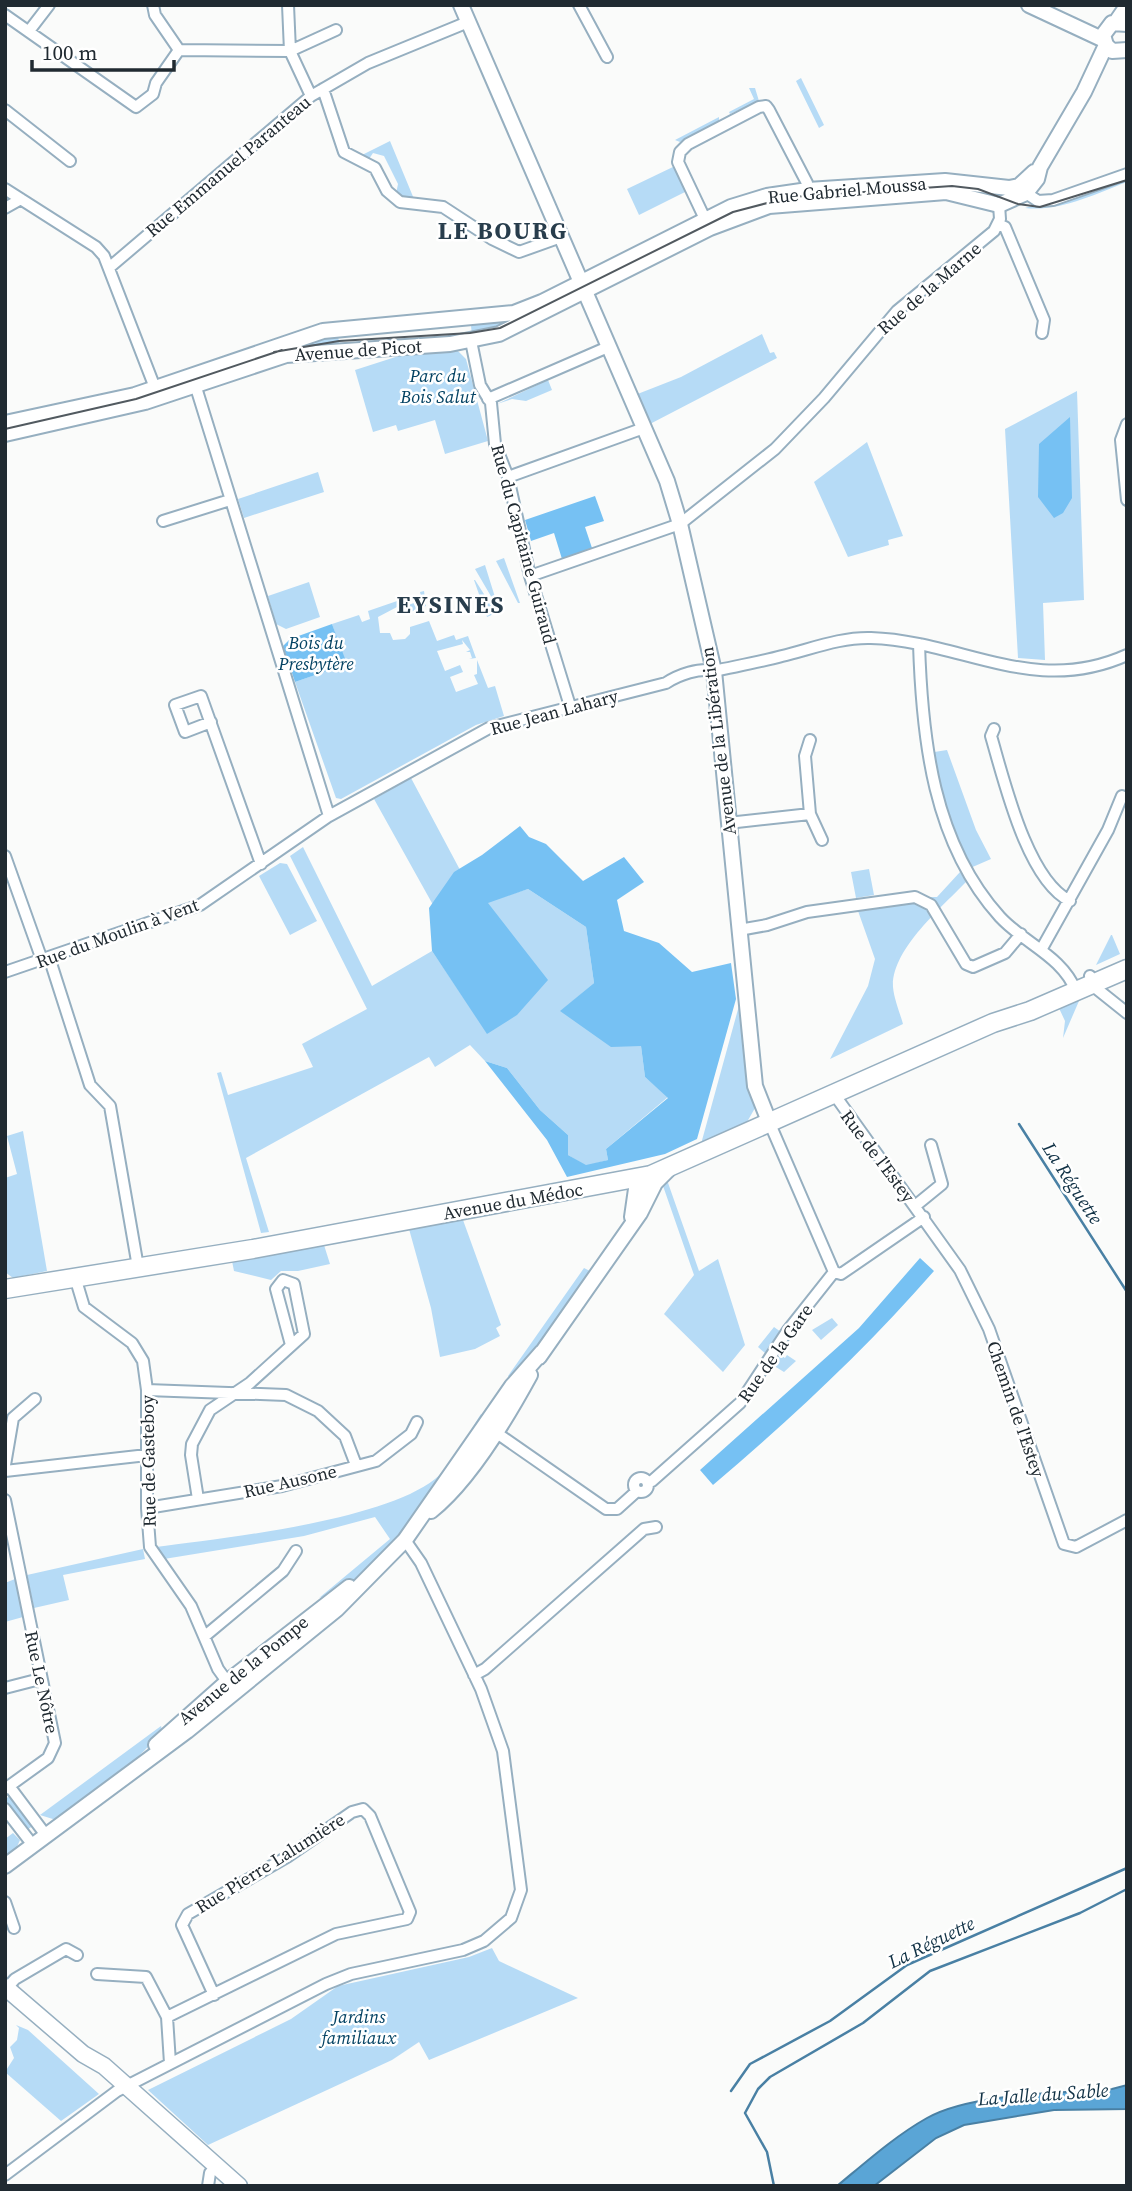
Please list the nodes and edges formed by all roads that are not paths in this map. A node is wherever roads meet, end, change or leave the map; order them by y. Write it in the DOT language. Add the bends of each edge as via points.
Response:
graph roads {
  1 [pos="49,5"];
  2 [pos="153,5"];
  3 [pos="288,5"];
  4 [pos="461,5"];
  5 [pos="579,5"];
  6 [pos="1029,5"];
  7 [pos="1127,6"];
  8 [pos="1049,12"];
  9 [pos="5,15"];
  10 [pos="468,22"];
  11 [pos="1117,23"];
  12 [pos="336,30"];
  13 [pos="29,31"];
  14 [pos="1117,49"];
  15 [pos="179,50"];
  16 [pos="290,51"];
  17 [pos="607,57"];
  18 [pos="323,89"];
  19 [pos="311,96"];
  20 [pos="5,110"];
  21 [pos="70,161"];
  22 [pos="1040,167"];
  23 [pos="1127,174"];
  24 [pos="5,190"];
  25 [pos="1026,193"];
  26 [pos="806,195"];
  27 [pos="21,199"];
  28 [pos="999,205"];
  29 [pos="5,208"];
  30 [pos="705,219"];
  31 [pos="998,224"];
  32 [pos="561,236"];
  33 [pos="110,267"];
  34 [pos="582,288"];
  35 [pos="1042,333"];
  36 [pos="471,341"];
  37 [pos="608,347"];
  38 [pos="194,381"];
  39 [pos="157,393"];
  40 [pos="488,398"];
  41 [pos="5,423"];
  42 [pos="1127,424"];
  43 [pos="644,428"];
  44 [pos="5,434"];
  45 [pos="508,477"];
  46 [pos="230,500"];
  47 [pos="1127,500"];
  48 [pos="163,521"];
  49 [pos="680,524"];
  50 [pos="530,576"];
  51 [pos="919,644"];
  52 [pos="1127,655"];
  53 [pos="714,671"];
  54 [pos="570,706"];
  55 [pos="211,722"];
  56 [pos="994,729"];
  57 [pos="810,740"];
  58 [pos="1122,796"];
  59 [pos="810,814"];
  60 [pos="328,816"];
  61 [pos="729,823"];
  62 [pos="822,840"];
  63 [pos="5,856"];
  64 [pos="261,864"];
  65 [pos="1070,901"];
  66 [pos="739,930"];
  67 [pos="1021,934"];
  68 [pos="1041,950"];
  69 [pos="46,959"];
  70 [pos="1127,959"];
  71 [pos="1127,969"];
  72 [pos="5,972"];
  73 [pos="1083,983"];
  74 [pos="1127,1013"];
  75 [pos="834,1094"];
  76 [pos="770,1124"];
  77 [pos="931,1145"];
  78 [pos="670,1168"];
  79 [pos="651,1175"];
  80 [pos="618,1182"];
  81 [pos="636,1189"];
  82 [pos="915,1206"];
  83 [pos="924,1217"];
  84 [pos="629,1225"];
  85 [pos="138,1267"];
  86 [pos="834,1272"];
  87 [pos="75,1277"];
  88 [pos="7,1287"];
  89 [pos="291,1345"];
  90 [pos="147,1390"];
  91 [pos="235,1393"];
  92 [pos="35,1399"];
  93 [pos="417,1422"];
  94 [pos="490,1428"];
  95 [pos="146,1455"];
  96 [pos="5,1465"];
  97 [pos="356,1465"];
  98 [pos="5,1471"];
  99 [pos="198,1499"];
  100 [pos="5,1500"];
  101 [pos="147,1508"];
  102 [pos="1127,1520"];
  103 [pos="656,1527"];
  104 [pos="8,1532"];
  105 [pos="405,1540"];
  106 [pos="296,1551"];
  107 [pos="205,1636"];
  108 [pos="474,1675"];
  109 [pos="40,1679"];
  110 [pos="231,1687"];
  111 [pos="5,1688"];
  112 [pos="7,1788"];
  113 [pos="5,1809"];
  114 [pos="45,1834"];
  115 [pos="32,1844"];
  116 [pos="5,1866"];
  117 [pos="5,1902"];
  118 [pos="14,1928"];
  119 [pos="77,1955"];
  120 [pos="97,1974"];
  121 [pos="7,1984"];
  122 [pos="214,1995"];
  123 [pos="167,2017"];
  124 [pos="170,2063"];
  125 [pos="127,2086"];
  126 [pos="217,2166"];
  127 [pos="5,2175"];
  128 [pos="208,2186"];
  129 [pos="239,2186"];
  1 -- 13 [label="street"];
  2 -- 15 [label="street"];
  3 -- 16 [label="street"];
  4 -- 10 [label="street, Avenue de la Libération"];
  5 -- 17 [label="street"];
  6 -- 8 [label="street"];
  7 -- 11 [label="street"];
  8 -- 11 [label="street"];
  8 -- 14 [label="street"];
  9 -- 13 [label="street"];
  10 -- 18 [label="street, Rue Emmanuel Paranteau" via="368,63"];
  10 -- 32 [label="street, Avenue de la Libération"];
  11 -- 14 [label="street"];
  12 -- 16 [label="street"];
  13 -- 15 [label="street" via="136,107 153,94"];
  14 -- 22 [label="street" via="1084,92"];
  15 -- 16 [label="street"];
  16 -- 19 [label="street"];
  18 -- 19 [label="street, Rue Emmanuel Paranteau"];
  18 -- 32 [label="street" via="344,152 375,168 394,198 443,207 517,251"];
  19 -- 33 [label="street, Rue Emmanuel Paranteau"];
  20 -- 21 [label="street"];
  22 -- 25 [label="street"];
  22 -- 26 [label="street, Rue Gabriel Moussa" via="1009,188 945,181"];
  23 -- 25 [label="street" via="1053,200 1038,201"];
  24 -- 27 [label="street"];
  25 -- 28 [label="street"];
  26 -- 28 [label="street, Rue Gabriel Moussa" via="946,192"];
  26 -- 30 [label="street, Rue Gabriel Moussa" via="750,200"];
  26 -- 30 [label="street" via="769,110 759,107 680,152 678,162"];
  26 -- 34 [label="street, Rue Gabriel Moussa" via="736,216"];
  27 -- 29 [label="street"];
  27 -- 33 [label="street" via="96,247"];
  28 -- 31 [label="street"];
  30 -- 34 [label="street, Rue Gabriel Moussa"];
  31 -- 35 [label="street" via="1004,227 1044,320"];
  31 -- 49 [label="street, Rue de la Marne" via="897,311 775,449"];
  32 -- 34 [label="street, Avenue de la Libération"];
  33 -- 39 [label="street"];
  34 -- 36 [label="street, Avenue de Picot" via="510,330"];
  34 -- 37 [label="street, Avenue de la Libération"];
  34 -- 38 [label="street, Avenue de Picot" via="505,315 323,331"];
  36 -- 38 [label="street, Avenue de Picot" via="298,352"];
  36 -- 40 [label="street, Rue du Capitaine Guiraud" via="480,385"];
  37 -- 40 [label="street"];
  37 -- 43 [label="street, Avenue de la Libération"];
  38 -- 39 [label="street, Avenue de Picot"];
  38 -- 46 [label="street"];
  39 -- 41 [label="street, Avenue de Picot"];
  39 -- 44 [label="street, Avenue de Picot"];
  40 -- 45 [label="street, Rue du Capitaine Guiraud" via="495,444"];
  42 -- 47 [label="street" via="1121,440"];
  43 -- 45 [label="street"];
  43 -- 49 [label="street, Avenue de la Libération"];
  45 -- 50 [label="street, Rue du Capitaine Guiraud"];
  46 -- 48 [label="street"];
  46 -- 60 [label="street"];
  49 -- 50 [label="street, Rue de la Marne"];
  49 -- 53 [label="street, Avenue de la Libération"];
  50 -- 54 [label="street, Rue du Capitaine Guiraud"];
  51 -- 52 [label="street, Rue Jean Lahary" via="1012,668 1060,672 1095,667"];
  51 -- 53 [label="street, Rue Jean Lahary" via="866,638 838,641"];
  51 -- 67 [label="street" via="922,723 942,816 990,904"];
  53 -- 54 [label="street, Rue Jean Lahary" via="707,669"];
  53 -- 61 [label="street, Avenue de la Libération"];
  54 -- 60 [label="street, Rue Jean Lahary" via="489,728"];
  55 -- 64 [label="street"];
  56 -- 65 [label="street" via="991,736 1023,839 1058,895"];
  57 -- 59 [label="street" via="805,756"];
  58 -- 65 [label="street"];
  59 -- 61 [label="street"];
  59 -- 62 [label="street"];
  60 -- 64 [label="street, Rue du Moulin à Vent"];
  61 -- 66 [label="street, Avenue de la Libération"];
  63 -- 69 [label="street"];
  64 -- 69 [label="street, Rue du Moulin à Vent" via="200,905"];
  65 -- 68 [label="street"];
  66 -- 67 [label="street" via="807,912 915,897 931,905 966,964 973,967 1005,953"];
  66 -- 76 [label="street, Avenue de la Libération" via="755,1086"];
  67 -- 68 [label="street"];
  68 -- 73 [label="street"];
  69 -- 72 [label="street, Rue du Moulin à Vent"];
  69 -- 85 [label="street" via="90,1085 110,1106"];
  70 -- 73 [label="main road, Avenue du Médoc"];
  71 -- 73 [label="main road, Avenue du Médoc"];
  73 -- 74 [label="street"];
  73 -- 75 [label="main road, Avenue du Médoc"];
  75 -- 76 [label="main road, Avenue du Médoc"];
  75 -- 82 [label="street, Rue de l'Estey"];
  76 -- 78 [label="main road, Avenue du Médoc"];
  76 -- 86 [label="street"];
  77 -- 82 [label="street" via="942,1184"];
  78 -- 79 [label="main road, Avenue du Médoc"];
  78 -- 84 [label="street, Avenue de la Pompe"];
  79 -- 80 [label="main road, Avenue du Médoc"];
  79 -- 81 [label="street"];
  80 -- 81 [label="street"];
  80 -- 85 [label="main road, Avenue du Médoc"];
  81 -- 84 [label="street, Avenue de la Pompe"];
  82 -- 83 [label="street, Rue de l'Estey"];
  83 -- 86 [label="street, Rue de la Gare" via="841,1274"];
  83 -- 102 [label="street, Chemin de l'Estey" via="960,1270 989,1329 1064,1544 1076,1547"];
  84 -- 94 [label="street, Avenue de la Pompe"];
  85 -- 87 [label="main road, Avenue du Médoc"];
  86 -- 94 [label="street, Rue de la Gare" via="788,1330 740,1403 647,1482 645,1490 637,1491 617,1509 606,1509"];
  87 -- 88 [label="main road, Avenue du Médoc"];
  87 -- 90 [label="street, Rue de Gasteboy" via="84,1307 137,1348"];
  89 -- 89 [label="street" via="306,1331 294,1284 286,1279 276,1289"];
  89 -- 91 [label="street"];
  90 -- 91 [label="street"];
  90 -- 95 [label="street, Rue de Gasteboy"];
  91 -- 97 [label="street" via="267,1392 318,1411 345,1436"];
  91 -- 99 [label="street" via="214,1405 196,1434 191,1455"];
  92 -- 96 [label="street" via="13,1418"];
  93 -- 97 [label="street, Rue Ausone" via="411,1434 383,1458"];
  94 -- 105 [label="street, Avenue de la Pompe" via="448,1498"];
  95 -- 98 [label="street"];
  95 -- 101 [label="street, Rue de Gasteboy"];
  97 -- 99 [label="street, Rue Ausone" via="282,1486"];
  99 -- 101 [label="street, Rue Ausone"];
  100 -- 104 [label="street, Rue Le Nôtre"];
  101 -- 107 [label="street, Rue de Gasteboy" via="152,1552 188,1602"];
  103 -- 108 [label="street" via="644,1529"];
  104 -- 109 [label="street, Rue Le Nôtre"];
  105 -- 108 [label="street" via="421,1563"];
  105 -- 110 [label="street, Avenue de la Pompe" via="369,1575 330,1600"];
  106 -- 107 [label="street" via="283,1570"];
  107 -- 110 [label="street, Rue de Gasteboy"];
  108 -- 124 [label="street" via="503,1751 521,1890 511,1918 484,1941 463,1950 337,1978"];
  109 -- 111 [label="street"];
  109 -- 112 [label="street, Rue Le Nôtre" via="54,1748 48,1758"];
  110 -- 114 [label="street, Avenue de la Pompe" via="180,1721 125,1774"];
  112 -- 114 [label="street, Rue Le Nôtre"];
  113 -- 115 [label="street"];
  114 -- 115 [label="street, Avenue de la Pompe"];
  115 -- 116 [label="street, Avenue de la Pompe"];
  117 -- 118 [label="street"];
  119 -- 121 [label="street" via="66,1949"];
  120 -- 123 [label="street" via="146,1978"];
  121 -- 125 [label="main road" via="89,2048"];
  122 -- 122 [label="street, Rue Pierre Lalumière" via="336,1934 407,1919 410,1912 370,1816 363,1810 352,1812 287,1857 188,1914 182,1925"];
  122 -- 123 [label="street, Rue Pierre Lalumière"];
  123 -- 124 [label="street"];
  124 -- 125 [label="street"];
  125 -- 126 [label="main road"];
  125 -- 127 [label="street"];
  126 -- 128 [label="street" via="210,2173"];
  126 -- 129 [label="main road"];
}
